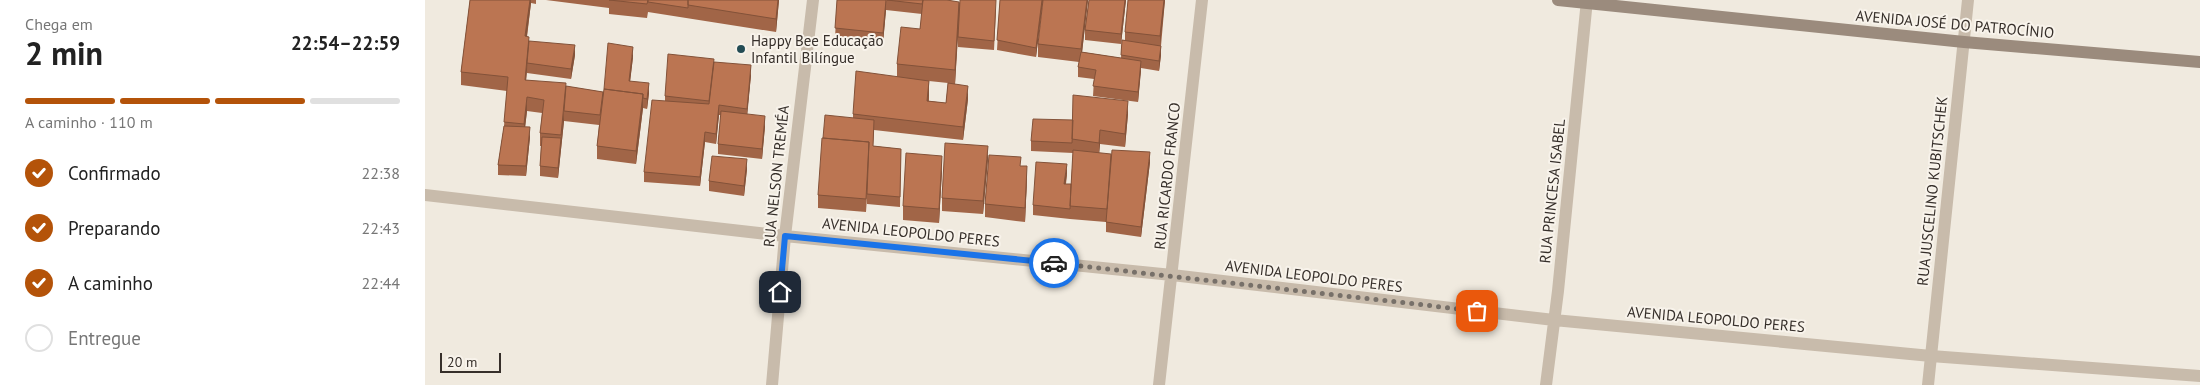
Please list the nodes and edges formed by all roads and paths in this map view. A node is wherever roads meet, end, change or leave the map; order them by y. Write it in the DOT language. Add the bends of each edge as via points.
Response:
graph roads {
  1 [pos="813,0"];
  2 [pos="1202,0"];
  3 [pos="1557,0"];
  4 [pos="1969,0"];
  5 [pos="1587,2"];
  6 [pos="1964,42"];
  7 [pos="2200,62"];
  8 [pos="425,195"];
  9 [pos="785,236"];
  10 [pos="1172,275"];
  11 [pos="1554,320"];
  12 [pos="1931,356"];
  13 [pos="2200,376"];
  14 [pos="772,385"];
  15 [pos="1159,385"];
  16 [pos="1546,385"];
  17 [pos="1929,385"];
  1 -- 9 [label="street, RUA NELSON TREMÉA"];
  2 -- 10 [label="street, RUA RICARDO FRANCO"];
  3 -- 5 [label="street, AVENIDA JOSÉ DO PATROCÍNIO"];
  4 -- 6 [label="street, RUA JUSCELINO KUBITSCHEK"];
  5 -- 6 [label="street, AVENIDA JOSÉ DO PATROCÍNIO"];
  5 -- 11 [label="street, RUA PRINCESA ISABEL"];
  6 -- 7 [label="street, AVENIDA JOSÉ DO PATROCÍNIO"];
  6 -- 12 [label="street, RUA JUSCELINO KUBITSCHEK"];
  8 -- 9 [label="street, AVENIDA LEOPOLDO PERES"];
  9 -- 10 [label="street, AVENIDA LEOPOLDO PERES"];
  9 -- 14 [label="street, RUA NELSON TREMÉA"];
  10 -- 11 [label="street, AVENIDA LEOPOLDO PERES"];
  10 -- 15 [label="street, RUA RICARDO FRANCO"];
  11 -- 12 [label="street, AVENIDA LEOPOLDO PERES"];
  11 -- 16 [label="street, RUA PRINCESA ISABEL"];
  12 -- 13 [label="street, AVENIDA LEOPOLDO PERES"];
  12 -- 17 [label="street, RUA JUSCELINO KUBITSCHEK"];
}
